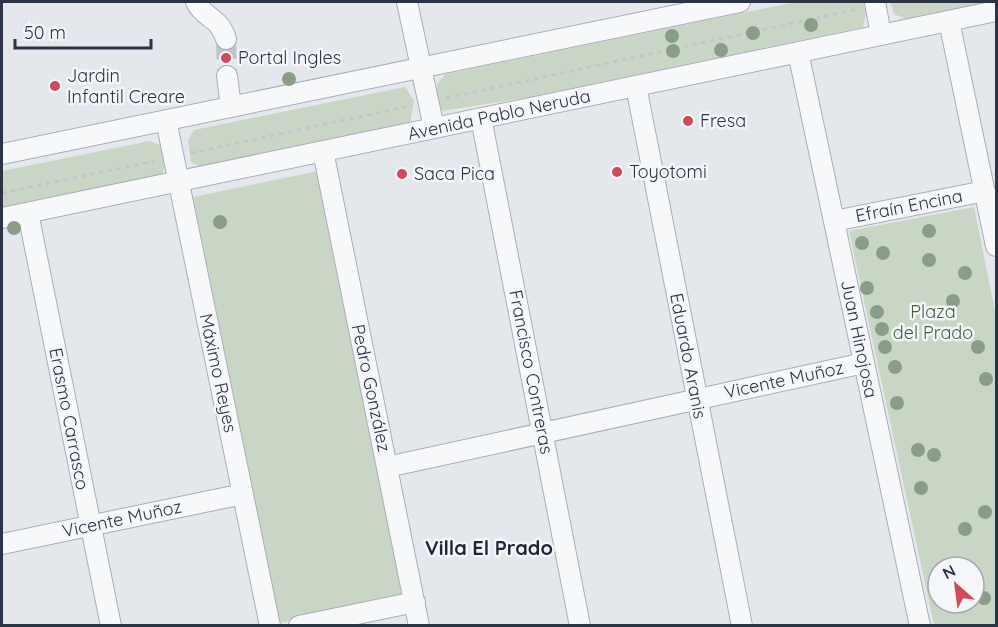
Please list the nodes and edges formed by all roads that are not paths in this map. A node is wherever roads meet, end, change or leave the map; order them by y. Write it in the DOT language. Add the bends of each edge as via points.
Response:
graph roads {
  1 [pos="196,2"];
  2 [pos="407,2"];
  3 [pos="740,2"];
  4 [pos="875,2"];
  5 [pos="996,11"];
  6 [pos="949,21"];
  7 [pos="881,35"];
  8 [pos="226,39"];
  9 [pos="798,52"];
  10 [pos="421,68"];
  11 [pos="227,75"];
  12 [pos="636,86"];
  13 [pos="231,107"];
  14 [pos="482,118"];
  15 [pos="166,120"];
  16 [pos="434,128"];
  17 [pos="323,151"];
  18 [pos="2,154"];
  19 [pos="178,181"];
  20 [pos="985,191"];
  21 [pos="28,213"];
  22 [pos="2,218"];
  23 [pos="834,221"];
  24 [pos="996,246"];
  25 [pos="864,363"];
  26 [pos="696,399"];
  27 [pos="543,433"];
  28 [pos="387,467"];
  29 [pos="243,494"];
  30 [pos="91,526"];
  31 [pos="2,544"];
  32 [pos="415,602"];
  33 [pos="111,626"];
  34 [pos="270,626"];
  35 [pos="300,626"];
  36 [pos="419,626"];
  37 [pos="580,626"];
  38 [pos="742,626"];
  39 [pos="920,626"];
  1 -- 8 [label="street" via="218,22"];
  2 -- 10 [label="street"];
  3 -- 10 [label="street"];
  4 -- 7 [label="street"];
  5 -- 6 [label="street, Avenida Pablo Neruda"];
  6 -- 7 [label="street, Avenida Pablo Neruda"];
  6 -- 20 [label="street"];
  7 -- 9 [label="street, Avenida Pablo Neruda"];
  9 -- 12 [label="street, Avenida Pablo Neruda"];
  9 -- 23 [label="street, Juan Hinojosa"];
  10 -- 13 [label="street"];
  10 -- 16 [label="street"];
  11 -- 13 [label="street"];
  12 -- 14 [label="street, Avenida Pablo Neruda"];
  12 -- 26 [label="street, Eduardo Aranis"];
  13 -- 15 [label="street"];
  14 -- 16 [label="street, Avenida Pablo Neruda"];
  14 -- 27 [label="street, Francisco Contreras"];
  15 -- 18 [label="street"];
  15 -- 19 [label="street, Máximo Reyes"];
  16 -- 17 [label="street, Avenida Pablo Neruda"];
  17 -- 19 [label="street, Avenida Pablo Neruda"];
  17 -- 28 [label="street, Pedro González"];
  19 -- 21 [label="street, Avenida Pablo Neruda"];
  19 -- 29 [label="street, Máximo Reyes"];
  20 -- 23 [label="street, Efraín Encina"];
  20 -- 24 [label="street"];
  21 -- 22 [label="street, Avenida Pablo Neruda"];
  21 -- 30 [label="street, Erasmo Carrasco"];
  23 -- 25 [label="street, Juan Hinojosa"];
  25 -- 26 [label="street, Vicente Muñoz"];
  25 -- 39 [label="street, Juan Hinojosa"];
  26 -- 27 [label="street, Vicente Muñoz"];
  26 -- 38 [label="street, Eduardo Aranis"];
  27 -- 28 [label="street, Vicente Muñoz"];
  27 -- 37 [label="street, Francisco Contreras"];
  28 -- 32 [label="street, Pedro González"];
  29 -- 30 [label="street, Vicente Muñoz"];
  29 -- 34 [label="street, Máximo Reyes"];
  30 -- 31 [label="street, Vicente Muñoz"];
  30 -- 33 [label="street, Erasmo Carrasco"];
  32 -- 35 [label="street"];
  32 -- 36 [label="street, Pedro González"];
}
